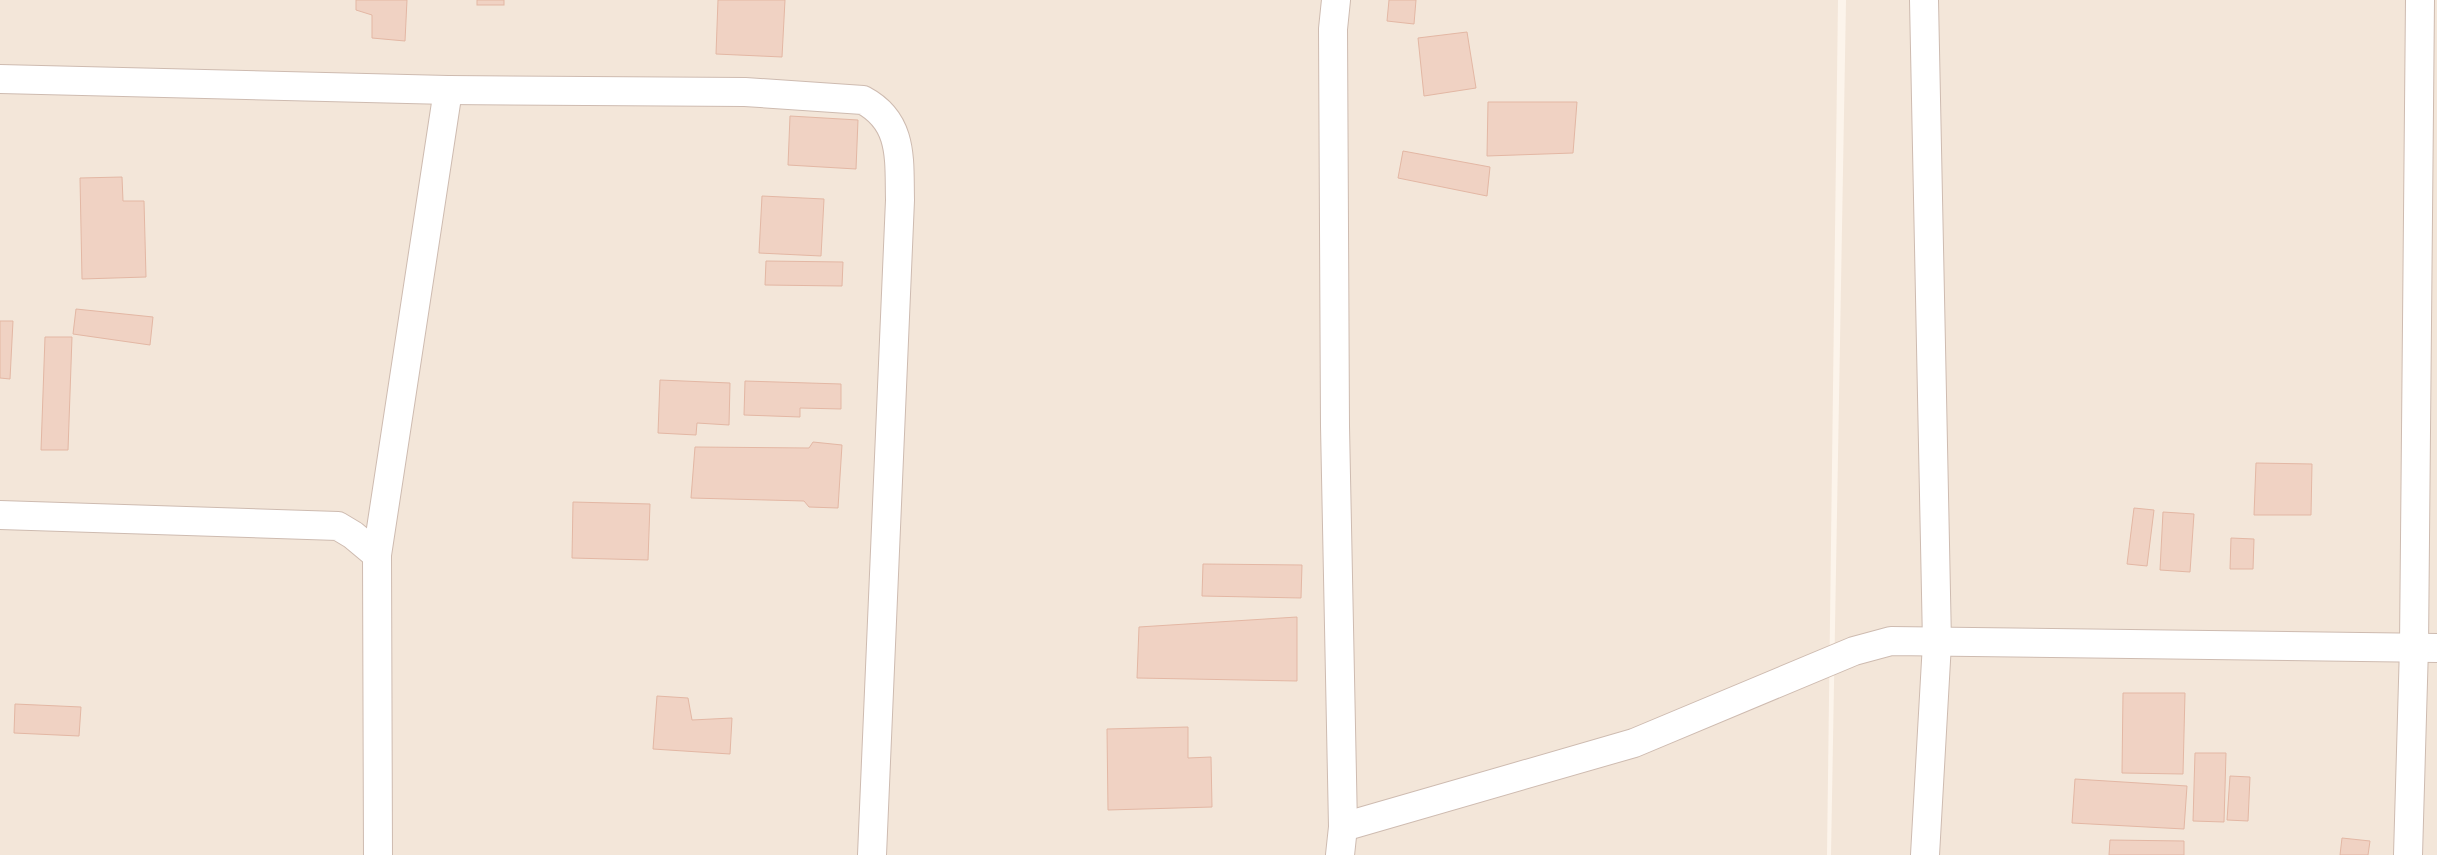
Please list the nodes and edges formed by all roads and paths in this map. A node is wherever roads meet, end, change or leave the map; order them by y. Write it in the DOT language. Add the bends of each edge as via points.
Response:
graph roads {
  1 [pos="1336,0"];
  2 [pos="1924,0"];
  3 [pos="2420,0"];
  4 [pos="0,79"];
  5 [pos="448,90"];
  6 [pos="2427,154"];
  7 [pos="0,515"];
  8 [pos="377,555"];
  9 [pos="1937,643"];
  10 [pos="2426,648"];
  11 [pos="1343,827"];
  12 [pos="378,855"];
  13 [pos="872,855"];
  14 [pos="1340,855"];
  15 [pos="1925,855"];
  16 [pos="2408,855"];
  1 -- 11 [label="street" via="1333,29 1335,426"];
  2 -- 9 [label="street"];
  3 -- 6 [label="street"];
  4 -- 5 [label="street"];
  5 -- 8 [label="street"];
  5 -- 13 [label="street" via="745,92 863,100 878,108 887,120 899,148 900,200"];
  6 -- 10 [label="street"];
  7 -- 8 [label="street" via="338,526"];
  8 -- 12 [label="street"];
  9 -- 10 [label="street"];
  9 -- 11 [label="street" via="1891,640 1854,651 1634,742"];
  9 -- 15 [label="street"];
  10 -- 16 [label="street"];
  11 -- 14 [label="street"];
}
